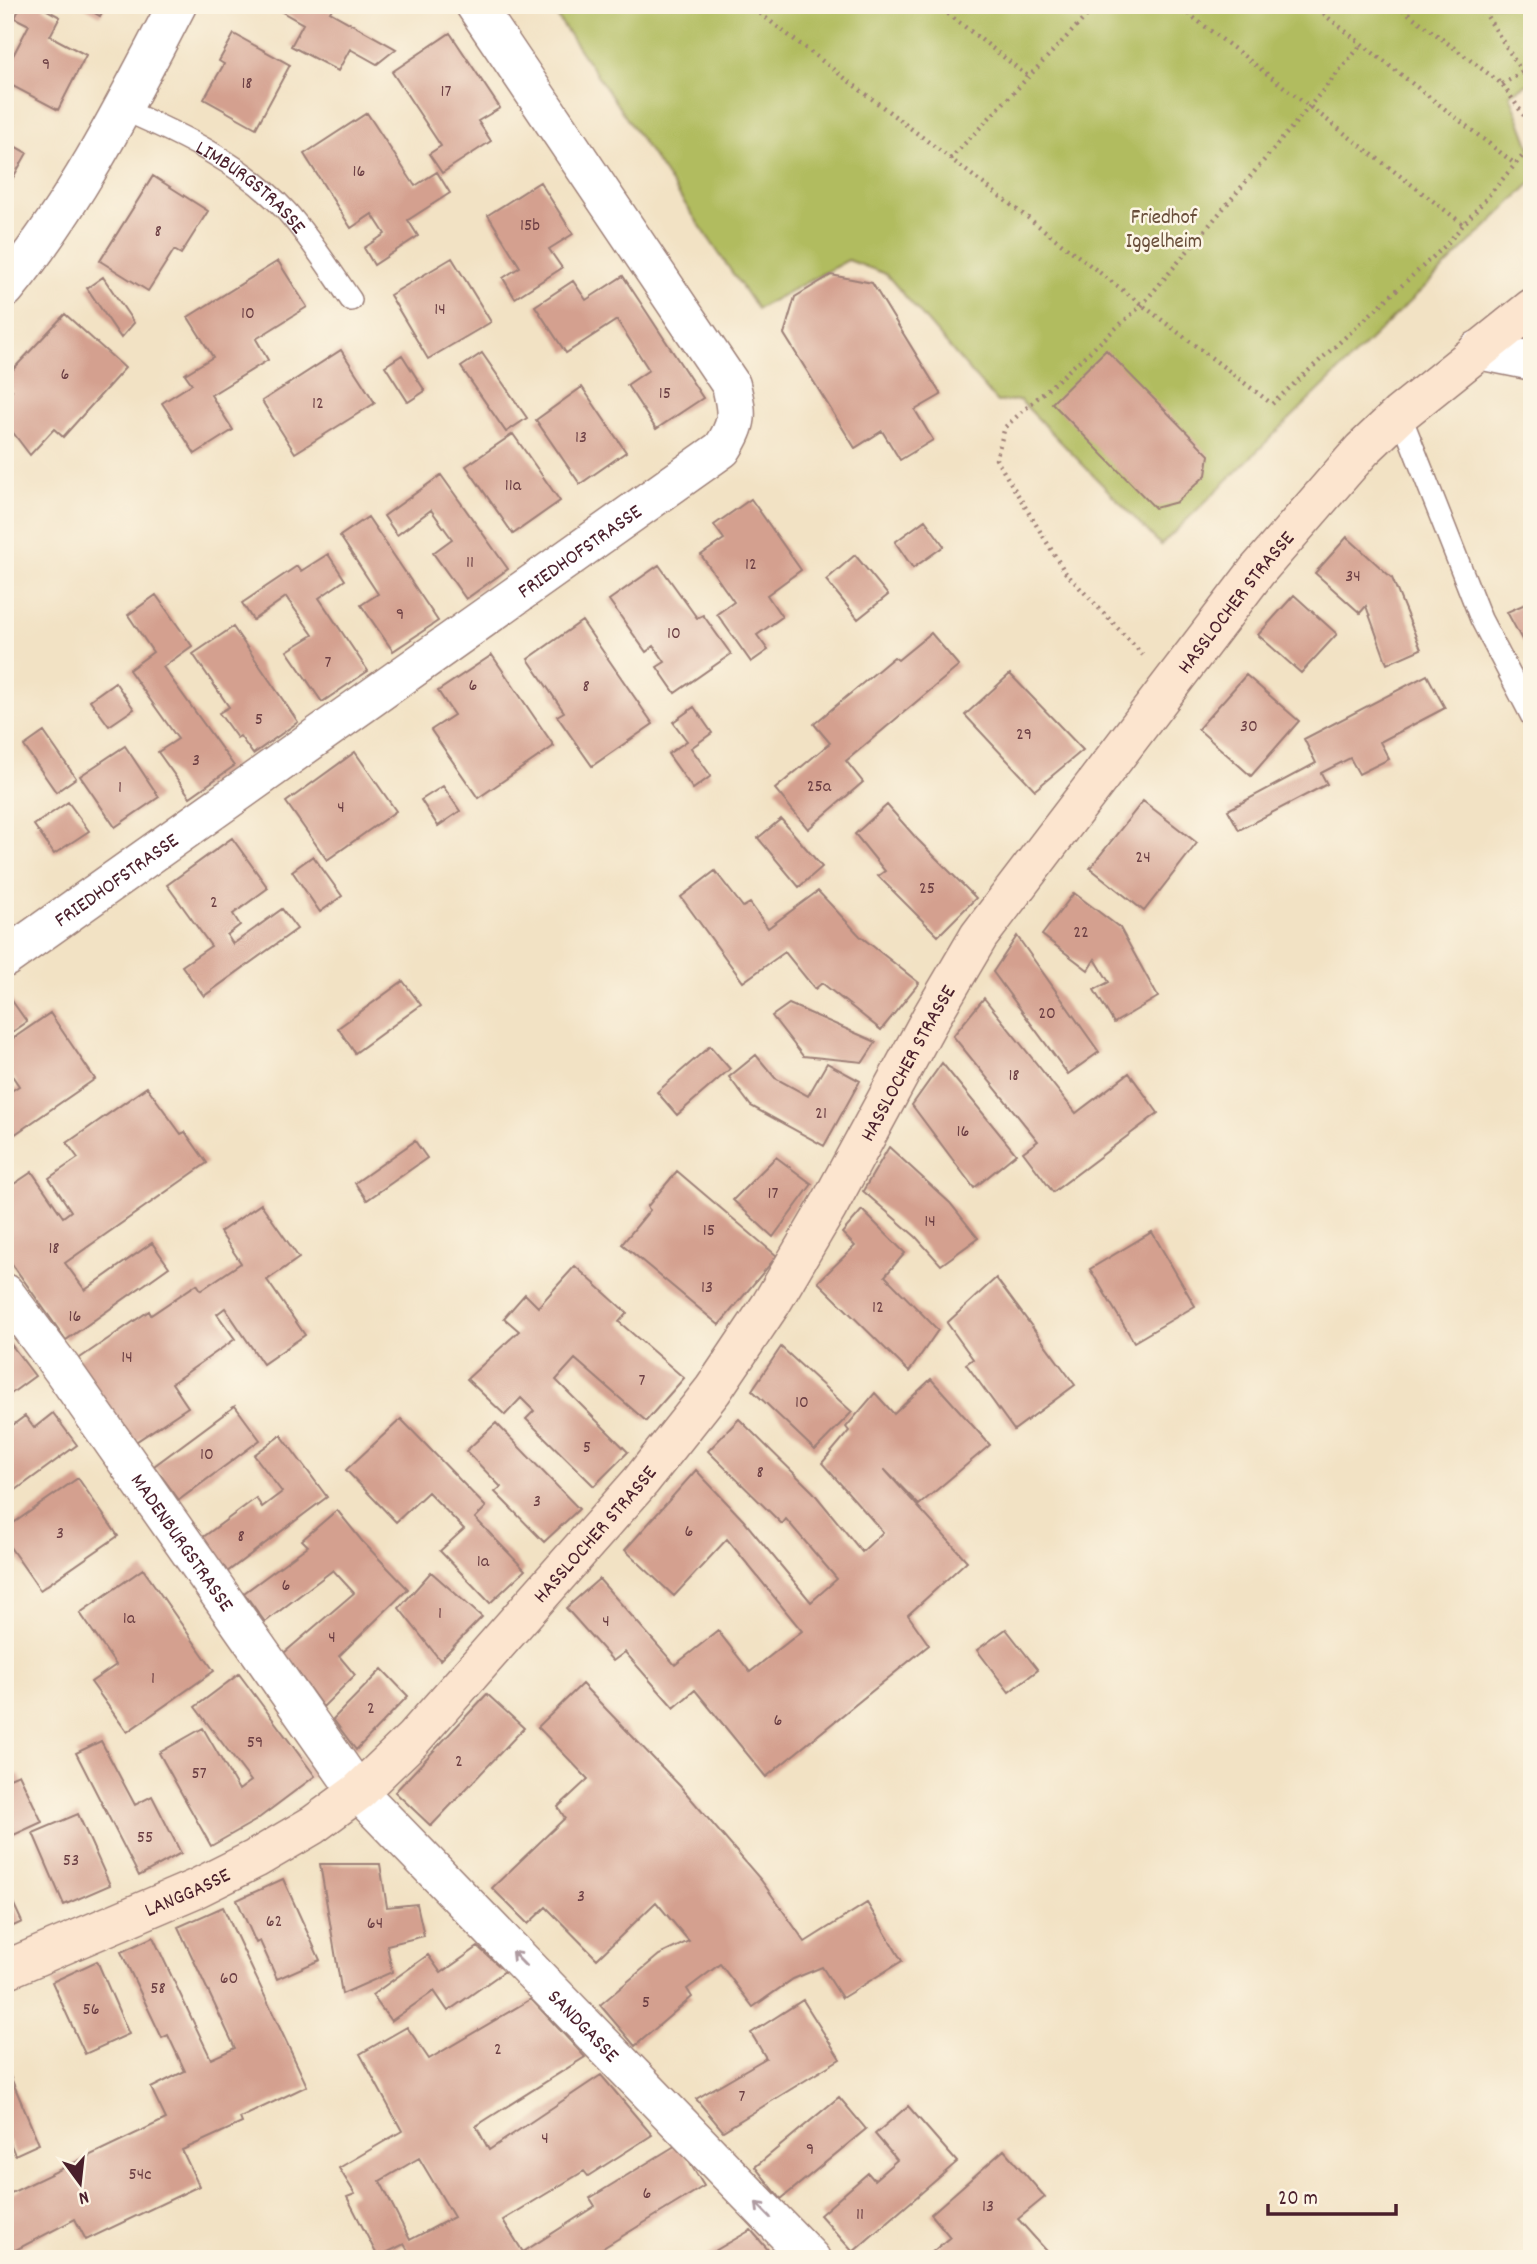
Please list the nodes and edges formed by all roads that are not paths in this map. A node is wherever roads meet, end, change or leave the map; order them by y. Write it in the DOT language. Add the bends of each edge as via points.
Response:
graph roads {
  1 [pos="177,5"];
  2 [pos="475,5"];
  3 [pos="122,109"];
  4 [pos="5,289"];
  5 [pos="351,300"];
  6 [pos="1532,308"];
  7 [pos="1478,350"];
  8 [pos="1532,361"];
  9 [pos="1400,414"];
  10 [pos="1532,717"];
  11 [pos="5,958"];
  12 [pos="5,1293"];
  13 [pos="358,1792"];
  14 [pos="5,1970"];
  15 [pos="811,2259"];
  1 -- 3 [label="street"];
  2 -- 11 [label="street, FRIEDHOFSTRASSE" via="731,385 737,409 734,430 722,449"];
  3 -- 4 [label="street" via="34,254"];
  3 -- 5 [label="lane, LIMBURGSTRASSE" via="217,155 254,181 312,242"];
  6 -- 7 [label="main road, HASSLOCHER STRASSE"];
  7 -- 8 [label="street"];
  7 -- 9 [label="main road, HASSLOCHER STRASSE"];
  9 -- 10 [label="lane" via="1481,619"];
  9 -- 13 [label="main road, HASSLOCHER STRASSE" via="1362,450 1257,570 979,936 778,1294 713,1390 641,1482 500,1642 413,1739"];
  12 -- 13 [label="street, MADENBURGSTRASSE"];
  13 -- 14 [label="main road, LANGGASSE" via="255,1859"];
  15 -- 13 [label="street, SANDGASSE, one-way"];
}
